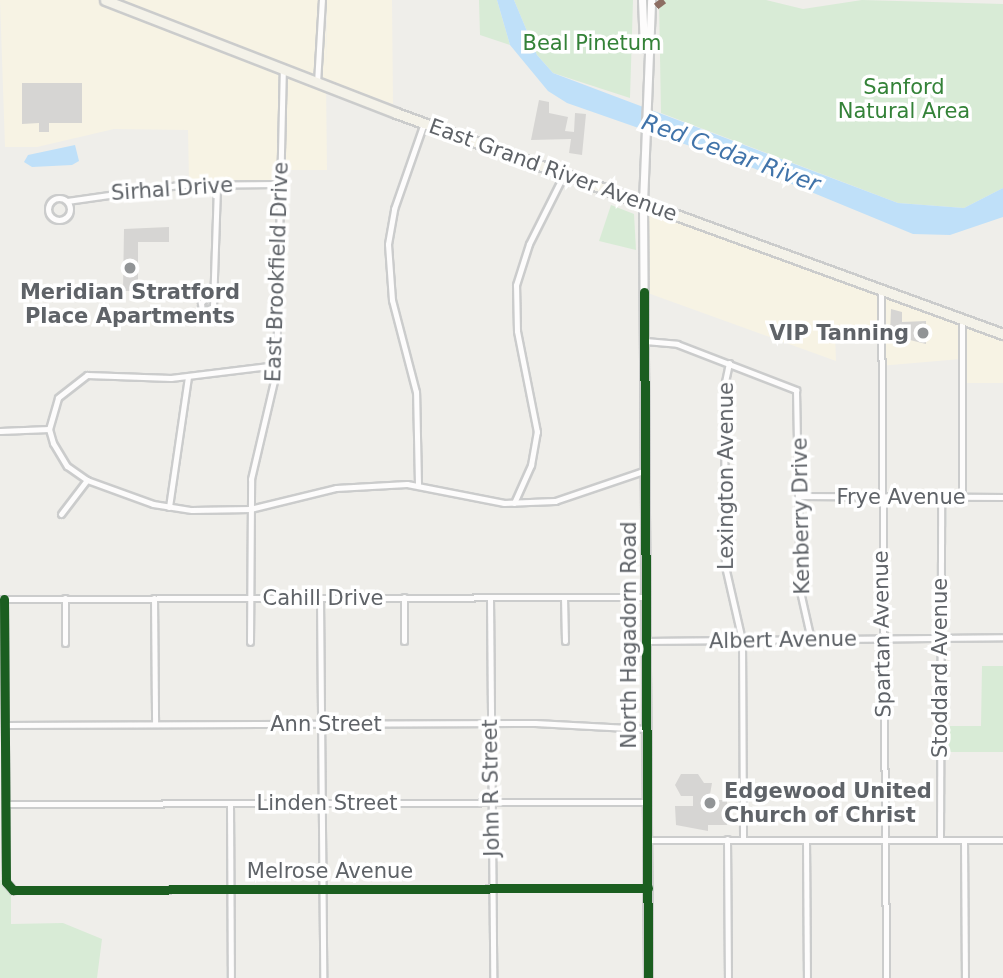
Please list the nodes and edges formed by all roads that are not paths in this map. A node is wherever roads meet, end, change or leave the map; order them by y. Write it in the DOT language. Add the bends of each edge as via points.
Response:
graph roads {
  1 [pos="105,0"];
  2 [pos="322,0"];
  3 [pos="642,0"];
  4 [pos="651,0"];
  5 [pos="645,59"];
  6 [pos="283,70"];
  7 [pos="317,83"];
  8 [pos="424,123"];
  9 [pos="564,174"];
  10 [pos="277,184"];
  11 [pos="217,185"];
  12 [pos="67,201"];
  13 [pos="643,203"];
  14 [pos="881,289"];
  15 [pos="213,290"];
  16 [pos="962,319"];
  17 [pos="1003,334"];
  18 [pos="645,341"];
  19 [pos="729,363"];
  20 [pos="277,365"];
  21 [pos="188,377"];
  22 [pos="49,429"];
  23 [pos="0,431"];
  24 [pos="646,470"];
  25 [pos="87,481"];
  26 [pos="418,484"];
  27 [pos="799,496"];
  28 [pos="962,496"];
  29 [pos="880,497"];
  30 [pos="941,497"];
  31 [pos="1003,497"];
  32 [pos="514,503"];
  33 [pos="169,507"];
  34 [pos="250,509"];
  35 [pos="61,514"];
  36 [pos="404,597"];
  37 [pos="564,597"];
  38 [pos="646,597"];
  39 [pos="65,598"];
  40 [pos="154,598"];
  41 [pos="250,598"];
  42 [pos="320,598"];
  43 [pos="490,598"];
  44 [pos="2,599"];
  45 [pos="941,636"];
  46 [pos="1003,638"];
  47 [pos="882,639"];
  48 [pos="742,640"];
  49 [pos="811,640"];
  50 [pos="404,641"];
  51 [pos="565,641"];
  52 [pos="647,641"];
  53 [pos="250,642"];
  54 [pos="65,643"];
  55 [pos="2,678"];
  56 [pos="490,723"];
  57 [pos="155,724"];
  58 [pos="320,724"];
  59 [pos="5,725"];
  60 [pos="647,729"];
  61 [pos="3,760"];
  62 [pos="491,802"];
  63 [pos="647,802"];
  64 [pos="230,803"];
  65 [pos="321,803"];
  66 [pos="6,804"];
  67 [pos="648,839"];
  68 [pos="727,839"];
  69 [pos="743,839"];
  70 [pos="806,839"];
  71 [pos="884,840"];
  72 [pos="940,840"];
  73 [pos="964,840"];
  74 [pos="1003,840"];
  75 [pos="492,888"];
  76 [pos="648,888"];
  77 [pos="231,889"];
  78 [pos="322,889"];
  79 [pos="231,978"];
  80 [pos="323,978"];
  81 [pos="493,978"];
  82 [pos="649,978"];
  83 [pos="728,978"];
  84 [pos="807,978"];
  85 [pos="886,978"];
  86 [pos="965,978"];
  1 -- 6 [label="main road, East Grand River Avenue"];
  2 -- 7 [label="street"];
  3 -- 5 [label="street"];
  4 -- 5 [label="street"];
  5 -- 13 [label="street, North Hagadorn Road"];
  6 -- 7 [label="main road, East Grand River Avenue"];
  6 -- 10 [label="street, East Brookfield Drive"];
  7 -- 8 [label="main road, East Grand River Avenue"];
  8 -- 9 [label="main road, East Grand River Avenue"];
  8 -- 26 [label="street" via="394,209 388,244 392,300 416,392"];
  9 -- 13 [label="main road, East Grand River Avenue"];
  9 -- 32 [label="street" via="529,244 516,285 517,331 537,432 531,465"];
  10 -- 11 [label="street, Sirhal Drive"];
  10 -- 20 [label="street, East Brookfield Drive"];
  11 -- 12 [label="street, Sirhal Drive"];
  11 -- 15 [label="street"];
  12 -- 12 [label="street, Sirhal Drive" via="50,201 49,215 65,218"];
  13 -- 14 [label="main road, East Grand River Avenue"];
  13 -- 18 [label="street, North Hagadorn Road"];
  14 -- 16 [label="main road, East Grand River Avenue"];
  14 -- 29 [label="street, Spartan Avenue"];
  16 -- 17 [label="main road, East Grand River Avenue"];
  16 -- 28 [label="street"];
  18 -- 19 [label="street" via="677,344"];
  18 -- 24 [label="street, North Hagadorn Road"];
  19 -- 27 [label="street, Kenberry Drive" via="796,390"];
  19 -- 48 [label="street, Lexington Avenue" via="724,387 725,566"];
  20 -- 21 [label="street"];
  20 -- 34 [label="street, East Brookfield Drive" via="253,463"];
  21 -- 22 [label="street" via="87,374 58,398"];
  21 -- 33 [label="street"];
  22 -- 23 [label="street"];
  22 -- 25 [label="street" via="58,455"];
  24 -- 32 [label="street" via="580,497"];
  24 -- 38 [label="street, North Hagadorn Road"];
  25 -- 33 [label="street"];
  25 -- 35 [label="street"];
  26 -- 32 [label="street"];
  26 -- 34 [label="street" via="336,488"];
  27 -- 29 [label="street, Frye Avenue"];
  27 -- 49 [label="street, Kenberry Drive" via="800,591"];
  28 -- 30 [label="street, Frye Avenue"];
  28 -- 31 [label="street, Frye Avenue"];
  29 -- 30 [label="street, Frye Avenue"];
  29 -- 47 [label="street, Spartan Avenue"];
  30 -- 45 [label="street, Stoddard Avenue"];
  33 -- 34 [label="street"];
  34 -- 41 [label="street, East Brookfield Drive"];
  36 -- 42 [label="street, Cahill Drive"];
  36 -- 43 [label="street, Cahill Drive"];
  36 -- 50 [label="street"];
  37 -- 38 [label="street, Cahill Drive"];
  37 -- 43 [label="street, Cahill Drive"];
  37 -- 51 [label="street"];
  38 -- 52 [label="street, North Hagadorn Road"];
  39 -- 40 [label="street, Cahill Drive"];
  39 -- 44 [label="street, Cahill Drive"];
  39 -- 54 [label="street"];
  40 -- 41 [label="street, Cahill Drive"];
  40 -- 57 [label="street"];
  41 -- 42 [label="street, Cahill Drive"];
  41 -- 53 [label="street, East Brookfield Drive"];
  42 -- 58 [label="street"];
  43 -- 56 [label="street, John R Street"];
  44 -- 55 [label="street"];
  45 -- 46 [label="street, Albert Avenue"];
  45 -- 47 [label="street, Albert Avenue"];
  45 -- 72 [label="street, Stoddard Avenue"];
  47 -- 49 [label="street, Albert Avenue"];
  47 -- 71 [label="street, Spartan Avenue"];
  48 -- 49 [label="street, Albert Avenue"];
  48 -- 52 [label="street, Albert Avenue"];
  48 -- 69 [label="street, Lexington Avenue"];
  52 -- 60 [label="street, North Hagadorn Road"];
  55 -- 59 [label="street"];
  56 -- 58 [label="street, Ann Street"];
  56 -- 60 [label="street, Ann Street"];
  56 -- 62 [label="street, John R Street"];
  57 -- 58 [label="street, Ann Street"];
  57 -- 59 [label="street, Ann Street"];
  58 -- 65 [label="street"];
  59 -- 61 [label="street"];
  60 -- 63 [label="street, North Hagadorn Road"];
  61 -- 66 [label="street"];
  62 -- 63 [label="street, Linden Street"];
  62 -- 65 [label="street, Linden Street"];
  62 -- 75 [label="street, John R Street"];
  63 -- 67 [label="street, North Hagadorn Road"];
  64 -- 65 [label="street, Linden Street"];
  64 -- 66 [label="street, Linden Street"];
  64 -- 77 [label="street"];
  65 -- 78 [label="street"];
  66 -- 77 [label="street, Melrose Avenue" via="6,882 13,890"];
  67 -- 68 [label="street"];
  67 -- 76 [label="street, North Hagadorn Road"];
  68 -- 69 [label="street"];
  68 -- 83 [label="street"];
  69 -- 70 [label="street"];
  70 -- 71 [label="street"];
  70 -- 84 [label="street"];
  71 -- 72 [label="street"];
  71 -- 85 [label="street, Spartan Avenue"];
  72 -- 73 [label="street"];
  73 -- 74 [label="street"];
  73 -- 86 [label="street"];
  75 -- 76 [label="street, Melrose Avenue"];
  75 -- 78 [label="street, Melrose Avenue"];
  75 -- 81 [label="street, John R Street"];
  76 -- 82 [label="street, North Hagadorn Road"];
  77 -- 78 [label="street, Melrose Avenue"];
  77 -- 79 [label="street"];
  78 -- 80 [label="street"];
}
